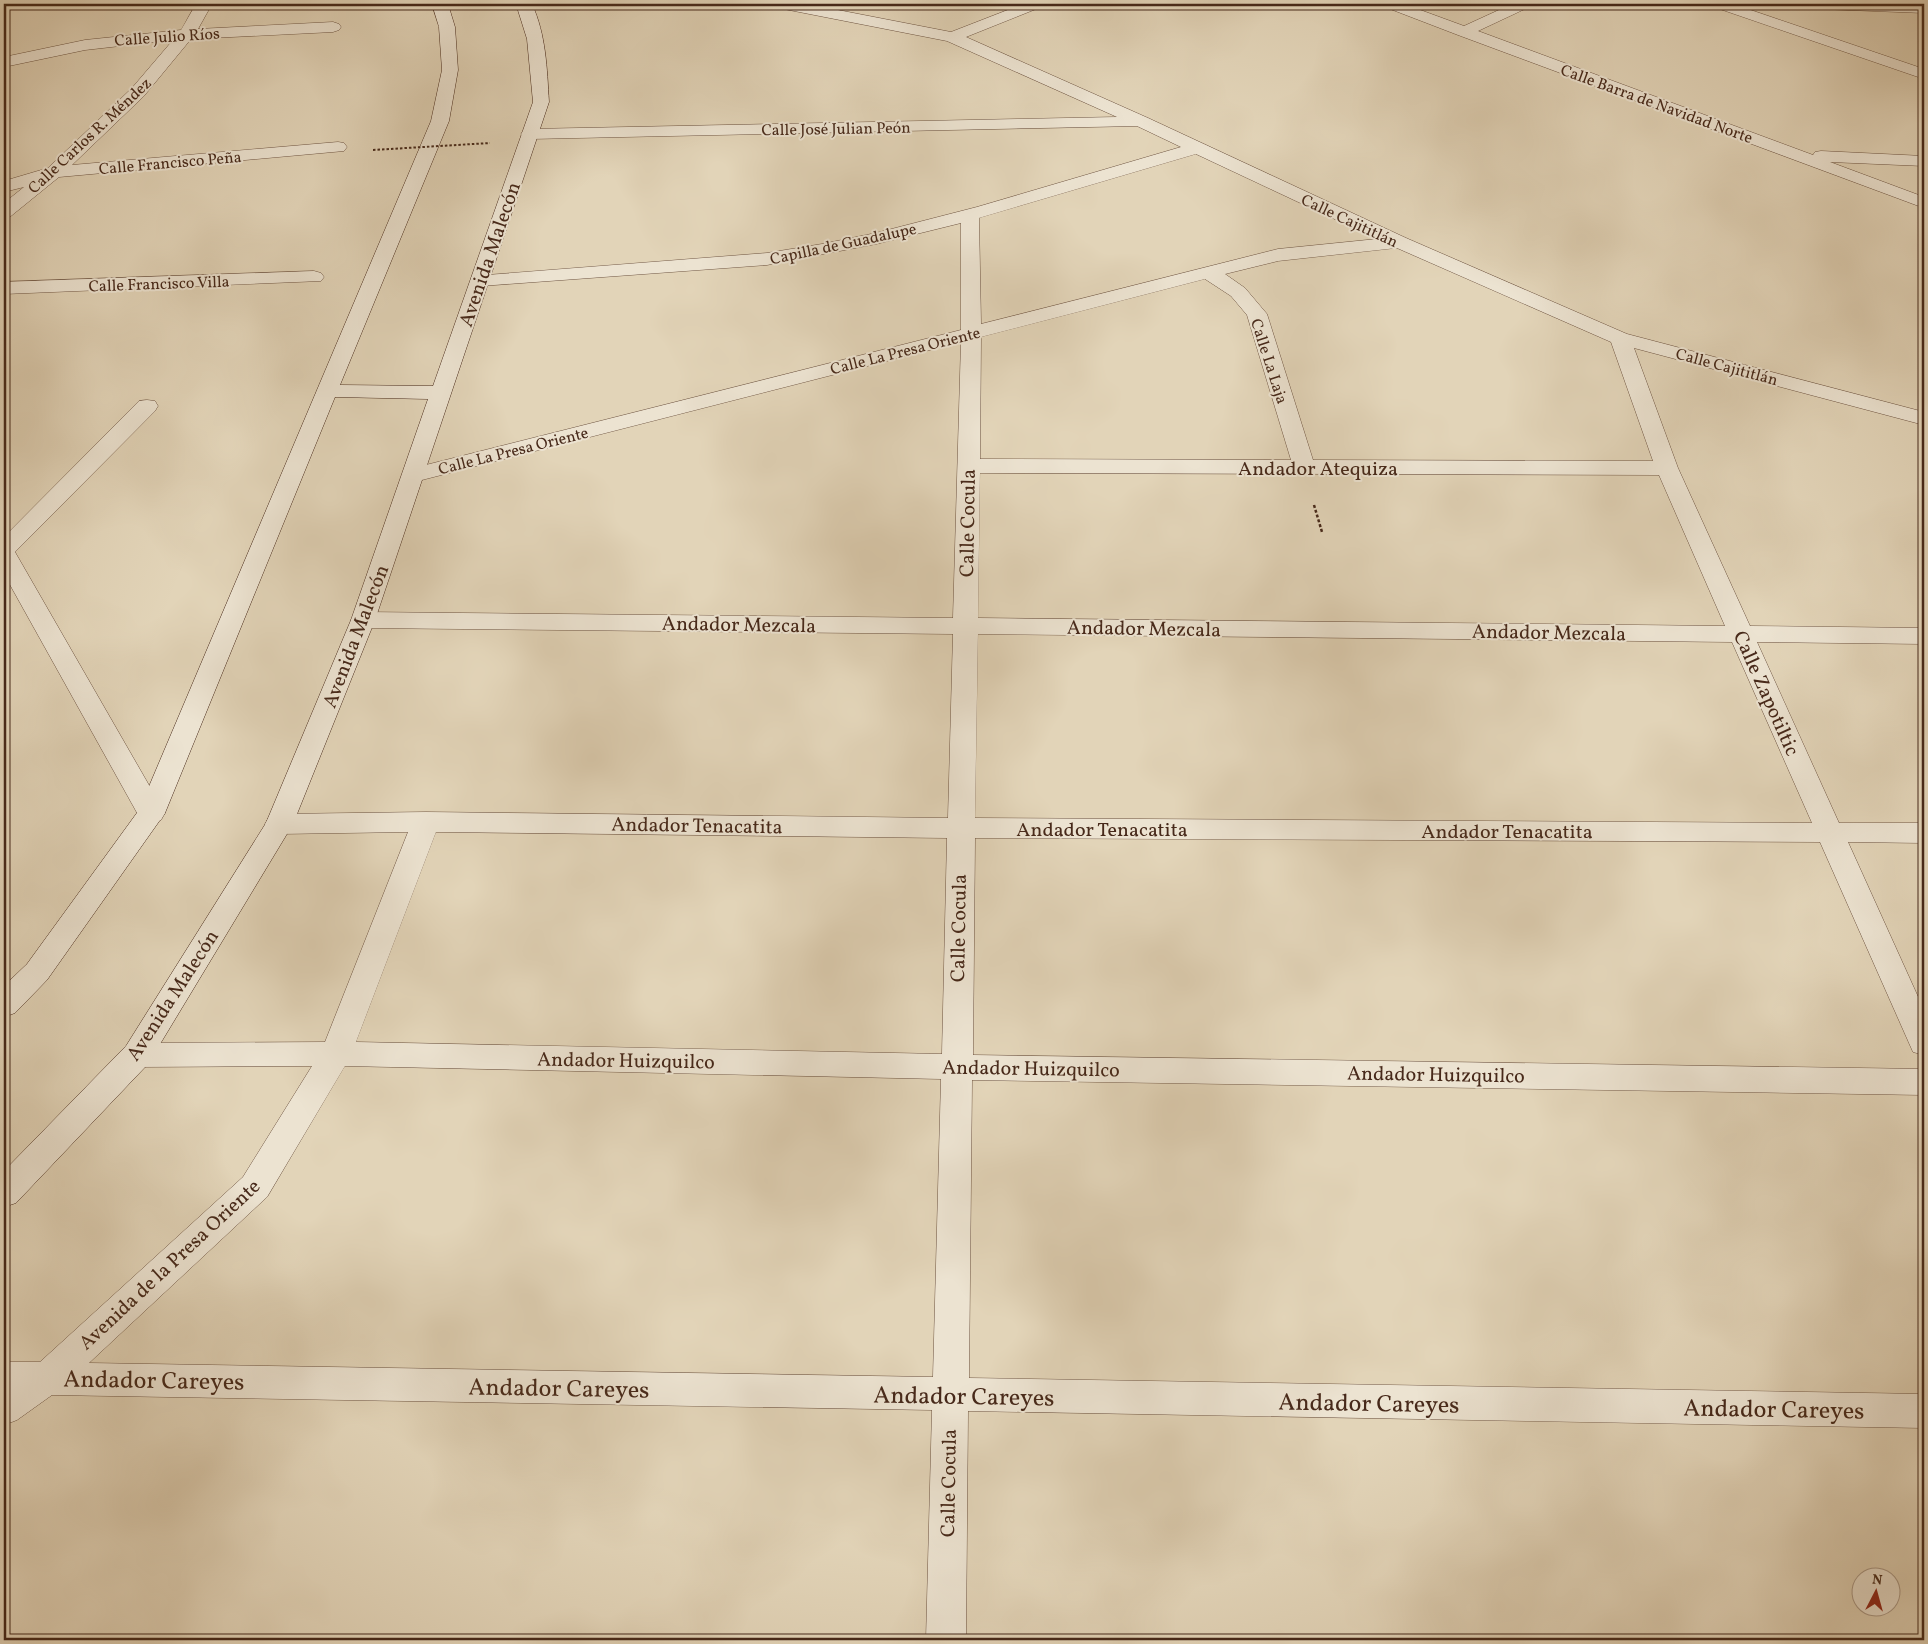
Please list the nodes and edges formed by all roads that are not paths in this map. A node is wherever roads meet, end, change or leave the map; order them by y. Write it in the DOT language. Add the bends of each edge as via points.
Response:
graph roads {
  1 [pos="204,4"];
  2 [pos="440,4"];
  3 [pos="524,4"];
  4 [pos="784,4"];
  5 [pos="1036,4"];
  6 [pos="1390,4"];
  7 [pos="1524,4"];
  8 [pos="1718,4"];
  9 [pos="1822,4"];
  10 [pos="1924,8"];
  11 [pos="333,27"];
  12 [pos="1464,32"];
  13 [pos="187,34"];
  14 [pos="952,37"];
  15 [pos="4,62"];
  16 [pos="1924,74"];
  17 [pos="1142,122"];
  18 [pos="530,134"];
  19 [pos="338,147"];
  20 [pos="1196,148"];
  21 [pos="1794,154"];
  22 [pos="1924,161"];
  23 [pos="54,172"];
  24 [pos="4,187"];
  25 [pos="1924,203"];
  26 [pos="4,212"];
  27 [pos="970,215"];
  28 [pos="1399,242"];
  29 [pos="1209,273"];
  30 [pos="314,278"];
  31 [pos="481,280"];
  32 [pos="4,288"];
  33 [pos="971,334"];
  34 [pos="1620,338"];
  35 [pos="328,391"];
  36 [pos="442,393"];
  37 [pos="147,406"];
  38 [pos="1924,418"];
  39 [pos="968,466"];
  40 [pos="1304,468"];
  41 [pos="1667,468"];
  42 [pos="414,475"];
  43 [pos="4,552"];
  44 [pos="363,620"];
  45 [pos="965,626"];
  46 [pos="1741,634"];
  47 [pos="1924,636"];
  48 [pos="150,813"];
  49 [pos="426,822"];
  50 [pos="279,824"];
  51 [pos="960,828"];
  52 [pos="1830,833"];
  53 [pos="1924,833"];
  54 [pos="4,1005"];
  55 [pos="1924,1043"];
  56 [pos="137,1054"];
  57 [pos="336,1054"];
  58 [pos="956,1067"];
  59 [pos="1924,1082"];
  60 [pos="4,1193"];
  61 [pos="4,1378"];
  62 [pos="48,1378"];
  63 [pos="949,1396"];
  64 [pos="4,1408"];
  65 [pos="1924,1412"];
  66 [pos="946,1640"];
  1 -- 13 [label="street, Calle Carlos R. Méndez"];
  2 -- 35 [label="street" via="447,27 450,70 440,121"];
  3 -- 18 [label="street, Avenida Malecón" via="531,17 538,56 541,102"];
  4 -- 14 [label="street, Calle Cajititlán"];
  5 -- 14 [label="street"];
  6 -- 12 [label="street, Calle Barra de Navidad Norte"];
  7 -- 12 [label="street"];
  8 -- 16 [label="street"];
  9 -- 10 [label="street"];
  11 -- 13 [label="street, Calle Julio Ríos"];
  12 -- 21 [label="street, Calle Barra de Navidad Norte"];
  13 -- 15 [label="street, Calle Julio Ríos" via="120,39"];
  13 -- 23 [label="street, Calle Carlos R. Méndez" via="138,92"];
  14 -- 17 [label="street, Calle Cajititlán"];
  17 -- 18 [label="street, Calle José Julian Peón"];
  17 -- 20 [label="street, Calle Cajititlán"];
  18 -- 31 [label="street, Avenida Malecón"];
  19 -- 23 [label="street, Calle Francisco Peña"];
  20 -- 27 [label="street, Capilla de Guadalupe"];
  20 -- 28 [label="street, Calle Cajititlán"];
  21 -- 22 [label="street"];
  21 -- 25 [label="street, Calle Barra de Navidad Norte"];
  23 -- 24 [label="street, Calle Francisco Peña"];
  23 -- 26 [label="street, Calle Carlos R. Méndez"];
  27 -- 31 [label="street, Capilla de Guadalupe" via="803,254 767,259"];
  27 -- 33 [label="street, Calle Cocula"];
  28 -- 29 [label="street, Calle La Presa Oriente" via="1278,255"];
  28 -- 34 [label="street, Calle Cajititlán"];
  29 -- 33 [label="street, Calle La Presa Oriente"];
  29 -- 40 [label="street, Calle La Laja" via="1238,292 1257,314"];
  30 -- 32 [label="street, Calle Francisco Villa"];
  31 -- 36 [label="street, Avenida Malecón"];
  33 -- 39 [label="street, Calle Cocula"];
  33 -- 42 [label="street, Calle La Presa Oriente"];
  34 -- 38 [label="street, Calle Cajititlán"];
  34 -- 41 [label="street, Calle Zapotiltic"];
  35 -- 36 [label="street"];
  35 -- 48 [label="street"];
  36 -- 42 [label="street, Avenida Malecón"];
  37 -- 43 [label="street"];
  39 -- 40 [label="street, Andador Atequiza"];
  39 -- 45 [label="street, Calle Cocula"];
  40 -- 41 [label="street, Andador Atequiza"];
  41 -- 46 [label="street, Calle Zapotiltic"];
  42 -- 44 [label="street, Avenida Malecón"];
  43 -- 48 [label="street"];
  44 -- 45 [label="street, Andador Mezcala"];
  44 -- 50 [label="street, Avenida Malecón"];
  45 -- 46 [label="street, Andador Mezcala"];
  45 -- 51 [label="street, Calle Cocula"];
  46 -- 47 [label="street, Andador Mezcala"];
  46 -- 52 [label="street, Calle Zapotiltic"];
  48 -- 54 [label="street" via="37,972"];
  49 -- 50 [label="street, Andador Tenacatita"];
  49 -- 51 [label="street, Andador Tenacatita"];
  49 -- 57 [label="street, Avenida de la Presa Oriente"];
  50 -- 56 [label="street, Avenida Malecón"];
  51 -- 52 [label="street, Andador Tenacatita"];
  51 -- 58 [label="street, Calle Cocula"];
  52 -- 53 [label="street, Andador Tenacatita"];
  52 -- 55 [label="street, Calle Zapotiltic"];
  56 -- 57 [label="street, Andador Huizquilco"];
  56 -- 60 [label="street, Avenida Malecón"];
  57 -- 58 [label="street, Andador Huizquilco"];
  57 -- 62 [label="street, Avenida de la Presa Oriente" via="255,1188"];
  58 -- 59 [label="street, Andador Huizquilco"];
  58 -- 63 [label="street, Calle Cocula"];
  61 -- 62 [label="street, Andador Careyes"];
  62 -- 63 [label="street, Andador Careyes"];
  62 -- 64 [label="street, Avenida de la Presa Oriente"];
  63 -- 65 [label="street, Andador Careyes"];
  63 -- 66 [label="street, Calle Cocula"];
}
